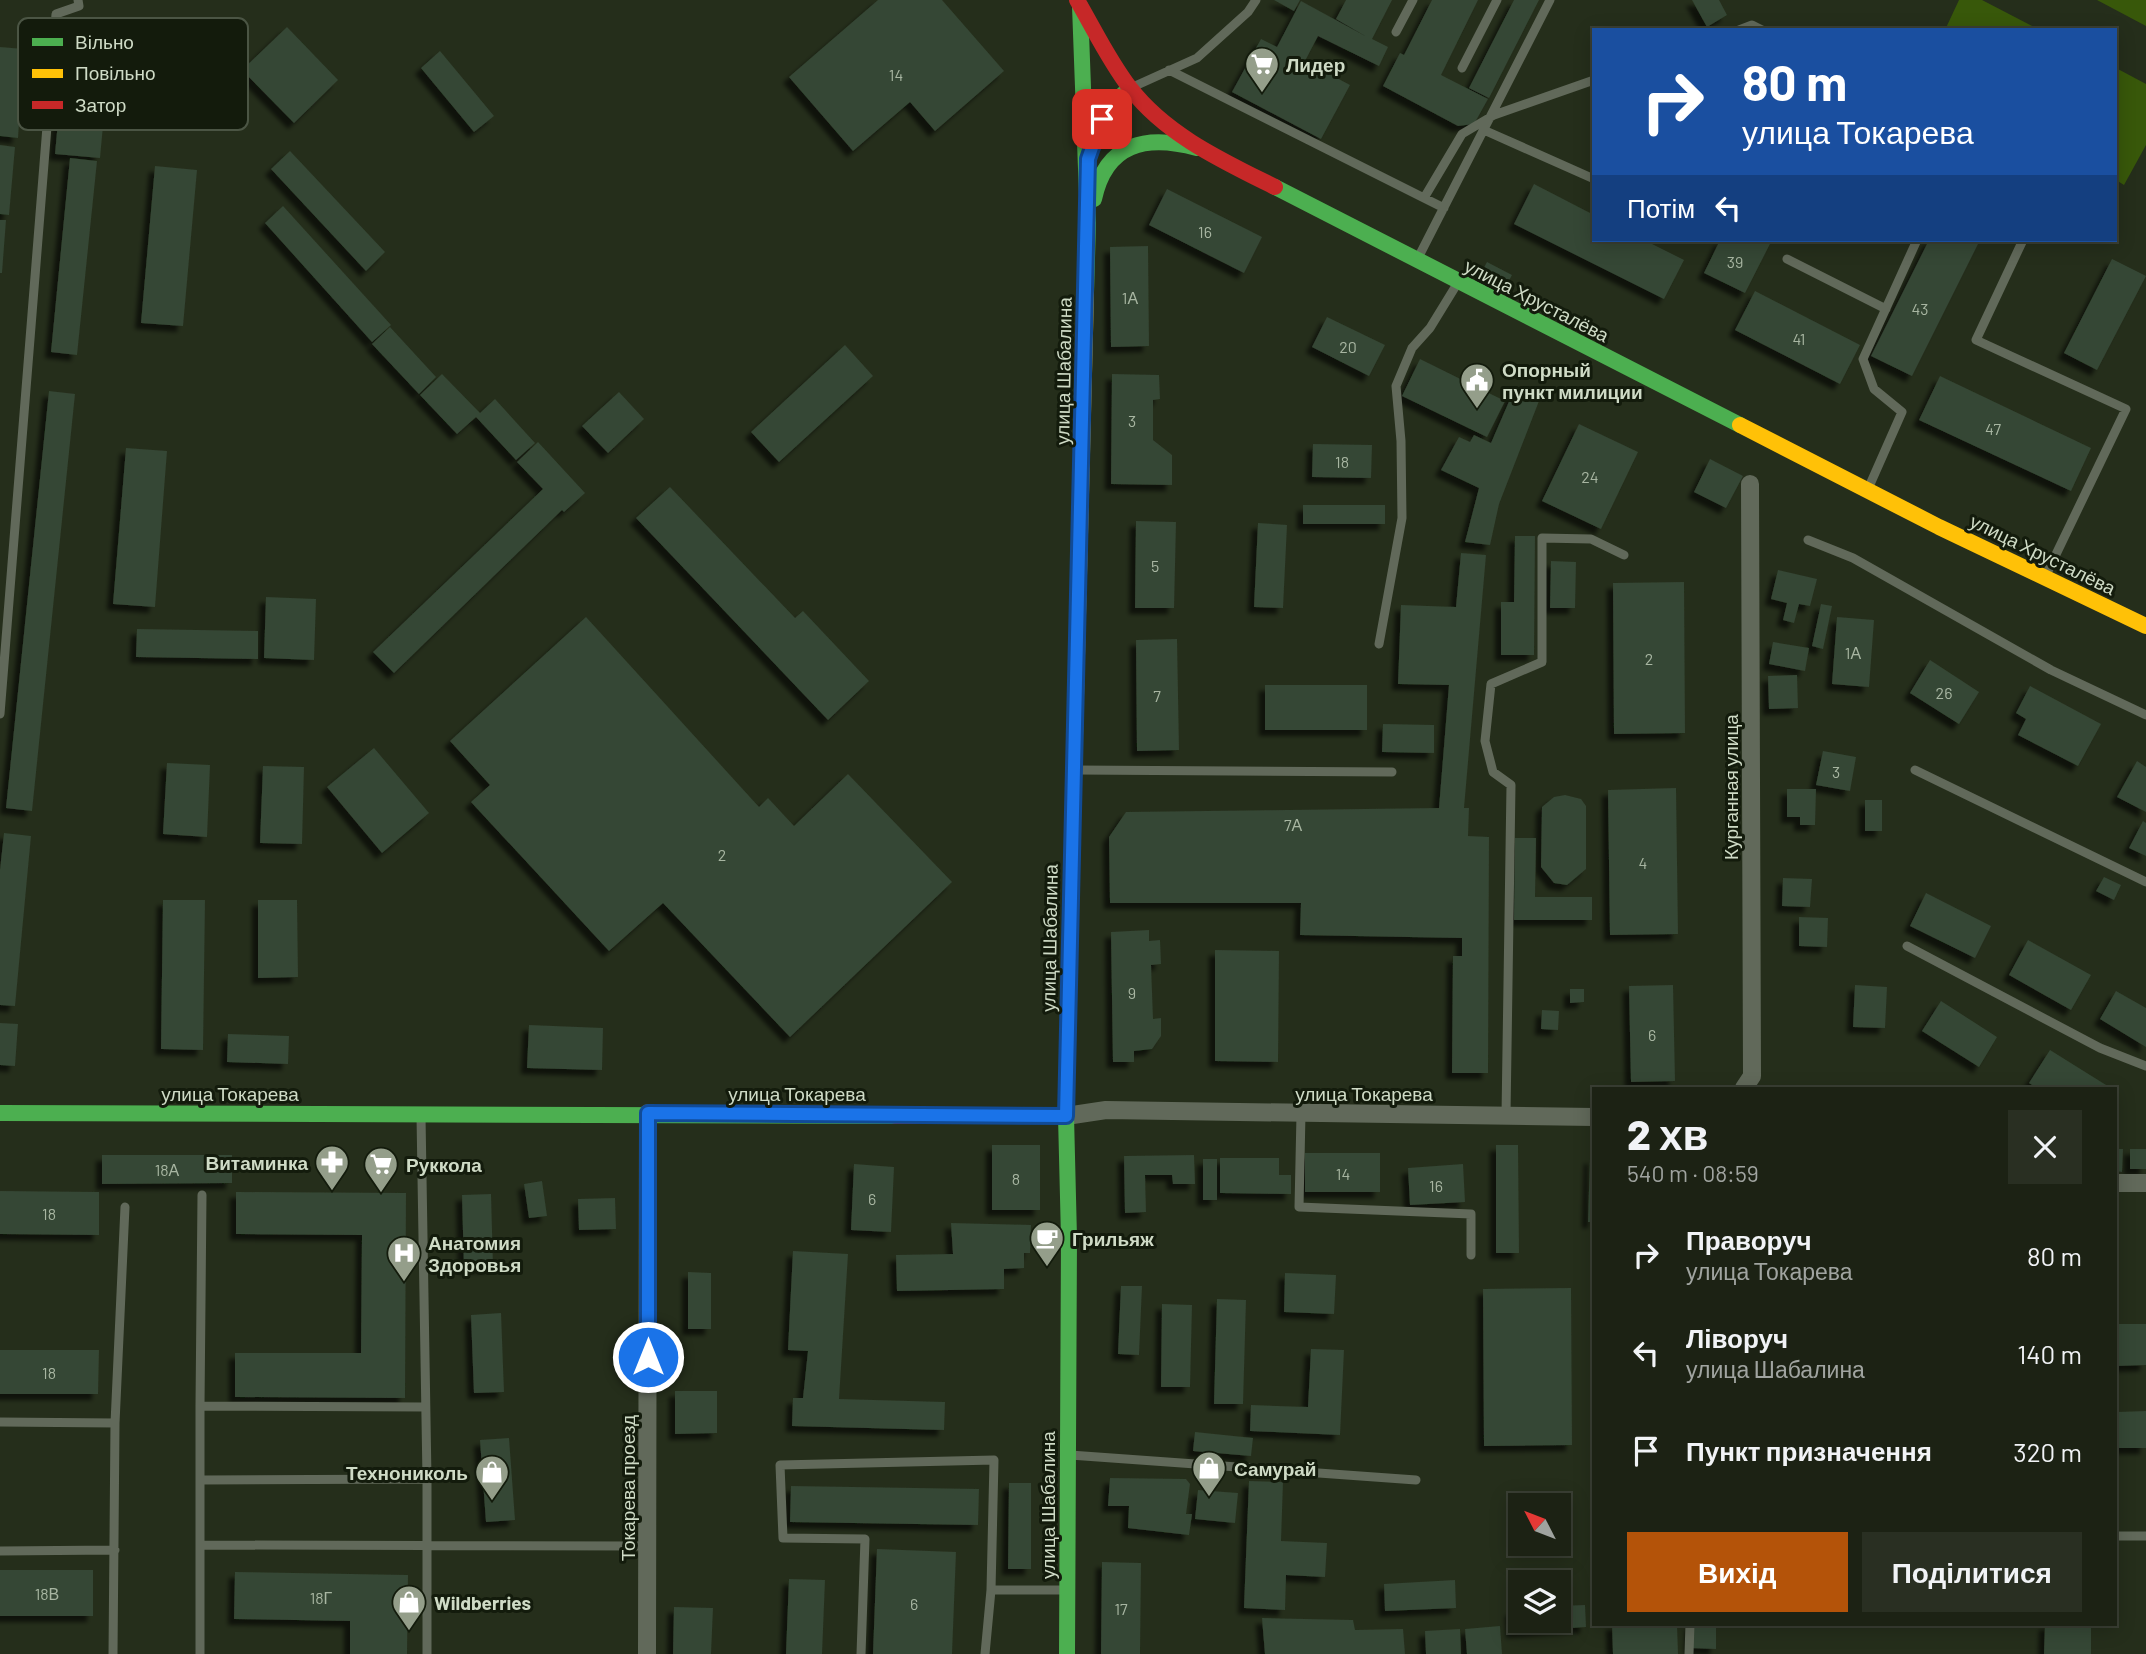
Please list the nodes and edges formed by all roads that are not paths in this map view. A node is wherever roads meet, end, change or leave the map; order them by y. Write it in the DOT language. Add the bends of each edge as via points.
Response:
graph roads {
  1 [pos="78,0"];
  2 [pos="1256,0"];
  3 [pos="1413,0"];
  4 [pos="1497,0"];
  5 [pos="1550,0"];
  6 [pos="1078,3"];
  7 [pos="56,18"];
  8 [pos="1396,32"];
  9 [pos="1462,68"];
  10 [pos="1169,70"];
  11 [pos="1592,81"];
  12 [pos="1130,88"];
  13 [pos="1494,115"];
  14 [pos="47,130"];
  15 [pos="1486,131"];
  16 [pos="1200,149"];
  17 [pos="1088,159"];
  18 [pos="1592,179"];
  19 [pos="1424,198"];
  20 [pos="1444,208"];
  21 [pos="1088,223"];
  22 [pos="1916,242"];
  23 [pos="2022,242"];
  24 [pos="1787,259"];
  25 [pos="1417,261"];
  26 [pos="1458,282"];
  27 [pos="1886,309"];
  28 [pos="1750,484"];
  29 [pos="1867,490"];
  30 [pos="1808,540"];
  31 [pos="1624,555"];
  32 [pos="2045,578"];
  33 [pos="2146,626"];
  34 [pos="1379,644"];
  35 [pos="0,714"];
  36 [pos="2146,715"];
  37 [pos="1074,769"];
  38 [pos="1915,770"];
  39 [pos="1392,772"];
  40 [pos="2146,882"];
  41 [pos="1907,946"];
  42 [pos="2146,1066"];
  43 [pos="1745,1087"];
  44 [pos="0,1112"];
  45 [pos="648,1113"];
  46 [pos="421,1114"];
  47 [pos="1301,1114"];
  48 [pos="1506,1115"];
  49 [pos="1066,1116"];
  50 [pos="1592,1117"];
  51 [pos="2117,1182"];
  52 [pos="2146,1183"];
  53 [pos="202,1195"];
  54 [pos="125,1206"];
  55 [pos="1471,1255"];
  56 [pos="200,1406"];
  57 [pos="425,1407"];
  58 [pos="0,1422"];
  59 [pos="115,1423"];
  60 [pos="1068,1455"];
  61 [pos="427,1479"];
  62 [pos="202,1480"];
  63 [pos="1416,1480"];
  64 [pos="2117,1536"];
  65 [pos="2146,1536"];
  66 [pos="427,1544"];
  67 [pos="200,1545"];
  68 [pos="647,1546"];
  69 [pos="115,1550"];
  70 [pos="0,1551"];
  71 [pos="991,1590"];
  72 [pos="1067,1590"];
  73 [pos="1690,1626"];
  74 [pos="113,1654"];
  75 [pos="200,1654"];
  76 [pos="427,1654"];
  77 [pos="647,1654"];
  78 [pos="861,1654"];
  79 [pos="985,1654"];
  80 [pos="1067,1654"];
  81 [pos="1689,1654"];
  1 -- 7 [label="lane" via="79,6"];
  2 -- 10 [label="lane" via="1197,58"];
  3 -- 8 [label="lane"];
  4 -- 9 [label="lane"];
  5 -- 13 [label="lane"];
  6 -- 12 [label="main road, улица Хрусталёва"];
  6 -- 17 [label="main road, улица Шабалина"];
  10 -- 12 [label="lane"];
  10 -- 19 [label="lane"];
  11 -- 13 [label="lane"];
  12 -- 16 [label="main road, улица Хрусталёва"];
  12 -- 17 [label="main road, улица Шабалина" via="1109,107"];
  13 -- 15 [label="lane"];
  13 -- 19 [label="lane" via="1462,134"];
  14 -- 35 [label="lane"];
  15 -- 18 [label="lane"];
  15 -- 20 [label="lane"];
  16 -- 21 [label="main road, улица Шабалина" via="1158,140 1123,150 1101,172"];
  16 -- 25 [label="main road, улица Хрусталёва"];
  17 -- 21 [label="main road, улица Шабалина"];
  19 -- 20 [label="lane"];
  20 -- 25 [label="lane"];
  21 -- 37 [label="main road, улица Шабалина"];
  22 -- 27 [label="lane"];
  23 -- 32 [label="lane" via="1976,340 2126,409"];
  24 -- 27 [label="lane"];
  25 -- 26 [label="main road, улица Хрусталёва"];
  26 -- 29 [label="main road, улица Хрусталёва"];
  26 -- 34 [label="lane" via="1412,348 1396,386 1402,519"];
  27 -- 29 [label="lane" via="1863,359 1874,389 1902,412"];
  28 -- 43 [label="street, Курганная улица" via="1752,1076"];
  29 -- 32 [label="main road, улица Хрусталёва"];
  30 -- 36 [label="lane" via="1853,558 2051,670"];
  31 -- 48 [label="lane" via="1591,539 1542,538 1542,662 1491,684 1485,741 1493,772 1511,785"];
  32 -- 33 [label="main road, улица Хрусталёва"];
  37 -- 39 [label="lane"];
  37 -- 49 [label="main road, улица Шабалина"];
  38 -- 40 [label="lane"];
  41 -- 42 [label="lane" via="2100,1048"];
  44 -- 46 [label="main road, улица Токарева"];
  45 -- 46 [label="main road, улица Токарева"];
  45 -- 49 [label="main road, улица Токарева"];
  45 -- 68 [label="street, Токарева проезд"];
  46 -- 57 [label="lane"];
  47 -- 48 [label="street, улица Токарева"];
  47 -- 49 [label="street, улица Токарева" via="1106,1110"];
  47 -- 55 [label="lane" via="1299,1207 1471,1214"];
  48 -- 50 [label="street, улица Токарева"];
  49 -- 60 [label="main road, улица Шабалина"];
  51 -- 52 [label="street"];
  53 -- 56 [label="lane"];
  54 -- 59 [label="lane"];
  56 -- 57 [label="lane"];
  56 -- 62 [label="lane"];
  57 -- 61 [label="lane"];
  58 -- 59 [label="lane"];
  59 -- 69 [label="lane"];
  60 -- 63 [label="lane"];
  60 -- 72 [label="main road, улица Шабалина"];
  61 -- 62 [label="lane"];
  61 -- 66 [label="lane"];
  62 -- 67 [label="lane"];
  64 -- 65 [label="lane"];
  66 -- 67 [label="lane"];
  66 -- 68 [label="lane"];
  66 -- 76 [label="lane"];
  67 -- 75 [label="lane"];
  68 -- 77 [label="street, Токарева проезд"];
  69 -- 70 [label="lane"];
  69 -- 74 [label="lane"];
  71 -- 72 [label="lane"];
  71 -- 78 [label="lane" via="994,1460 780,1465 783,1538 865,1539"];
  71 -- 79 [label="lane"];
  72 -- 80 [label="main road, улица Шабалина"];
  73 -- 81 [label="lane"];
}
